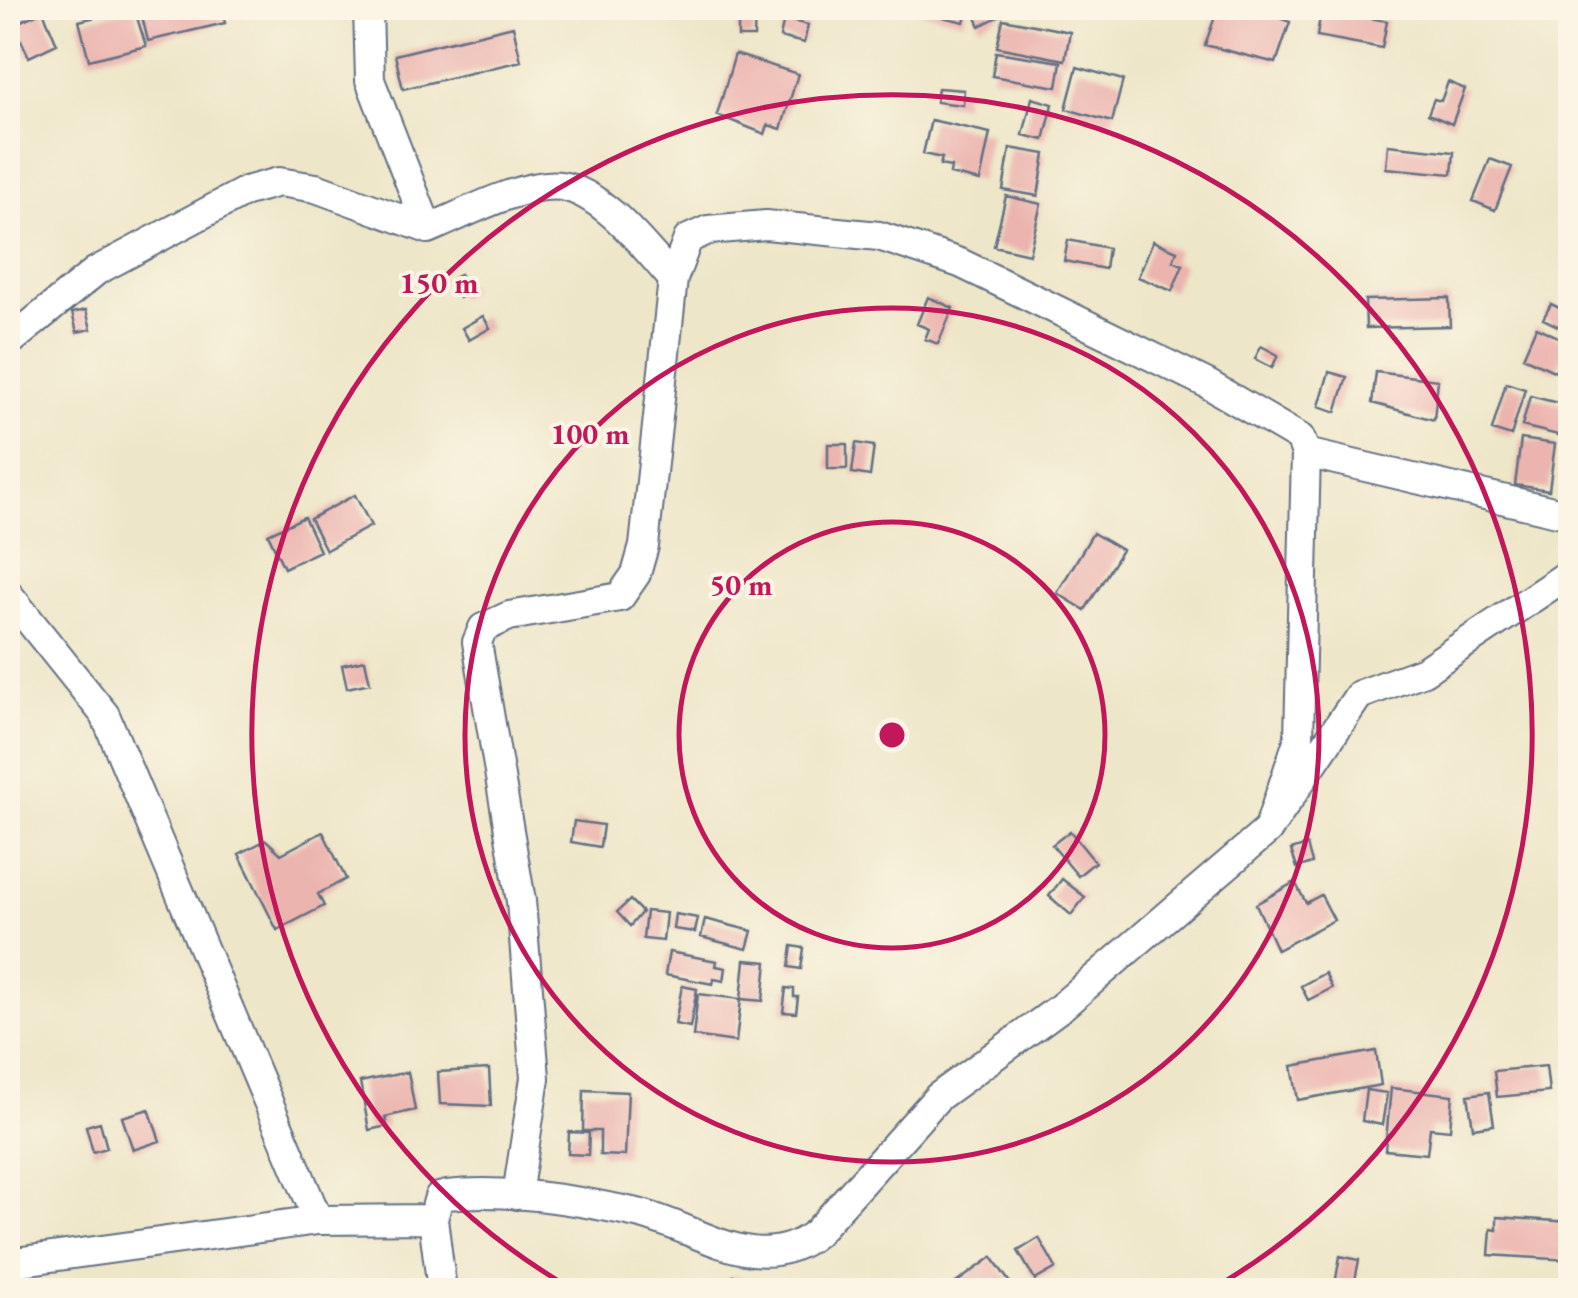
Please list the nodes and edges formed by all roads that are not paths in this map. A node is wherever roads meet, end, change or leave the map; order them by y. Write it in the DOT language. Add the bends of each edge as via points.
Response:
graph roads {
  1 [pos="368,8"];
  2 [pos="428,229"];
  3 [pos="673,279"];
  4 [pos="8,343"];
  5 [pos="1306,453"];
  6 [pos="1570,515"];
  7 [pos="1570,573"];
  8 [pos="8,594"];
  9 [pos="1268,830"];
  10 [pos="518,1195"];
  11 [pos="433,1219"];
  12 [pos="318,1220"];
  13 [pos="8,1263"];
  14 [pos="442,1290"];
  1 -- 2 [label="street" via="370,80"];
  2 -- 3 [label="street" via="514,194 561,186 611,212"];
  2 -- 4 [label="street" via="316,188 279,182 246,191 96,271"];
  3 -- 5 [label="street" via="688,239 708,230 766,224 879,236 960,263 1206,383 1294,434"];
  3 -- 10 [label="street" via="644,546 629,587 602,602 509,616 483,628 478,642 520,901 535,1078"];
  5 -- 6 [label="street"];
  5 -- 9 [label="street" via="1299,738"];
  7 -- 9 [label="street" via="1424,670 1359,695"];
  8 -- 12 [label="street" via="105,714"];
  9 -- 10 [label="street" via="1060,1008 938,1097 795,1248 731,1248 637,1213"];
  10 -- 11 [label="street" via="446,1195"];
  11 -- 12 [label="street"];
  11 -- 14 [label="street"];
  12 -- 13 [label="street"];
}
